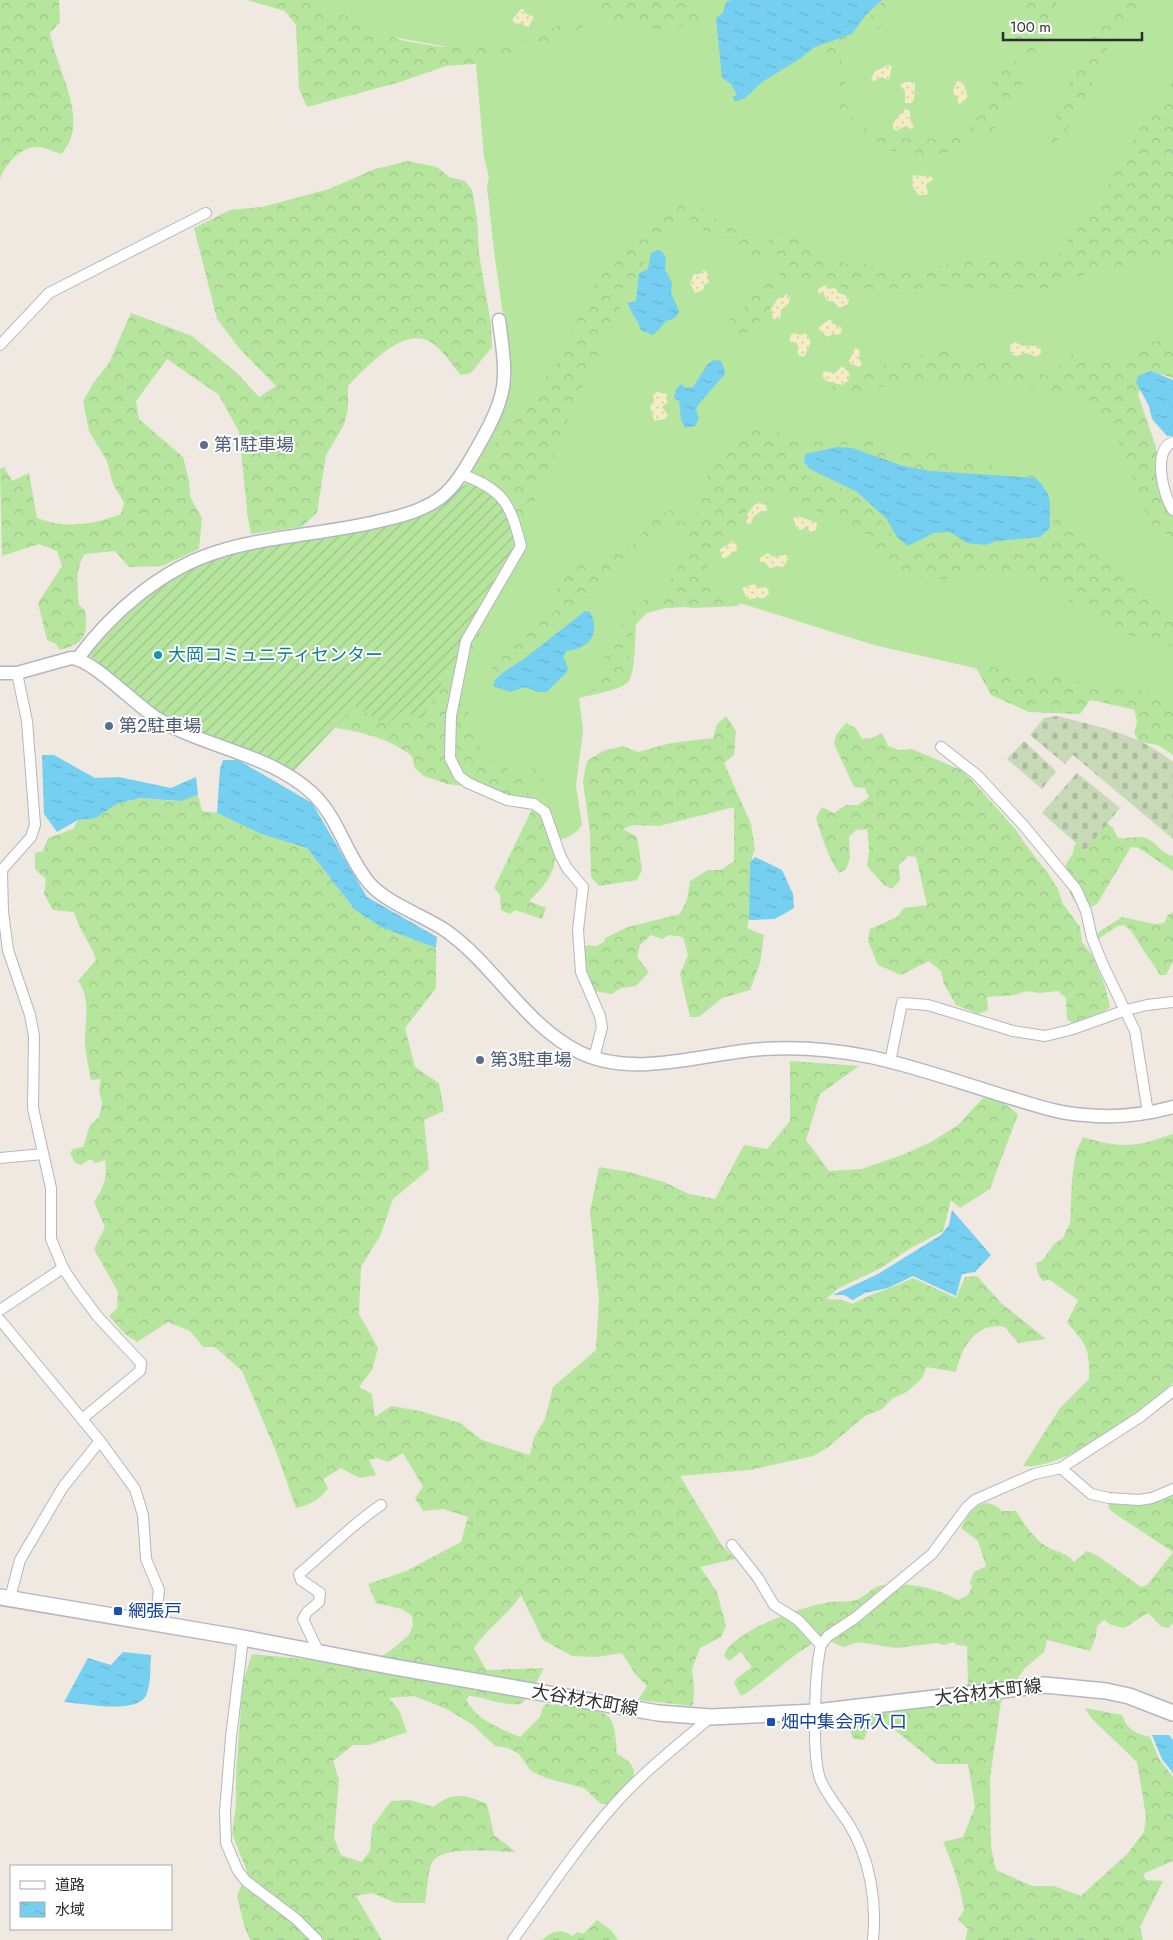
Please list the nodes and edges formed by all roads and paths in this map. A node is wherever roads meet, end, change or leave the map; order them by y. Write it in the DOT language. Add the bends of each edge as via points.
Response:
graph roads {
  1 [pos="206,213"];
  2 [pos="499,320"];
  3 [pos="0,345"];
  4 [pos="1173,442"];
  5 [pos="461,474"];
  6 [pos="1173,510"];
  7 [pos="78,658"];
  8 [pos="17,673"];
  9 [pos="0,674"];
  10 [pos="942,747"];
  11 [pos="1,871"];
  12 [pos="1173,1002"];
  13 [pos="1126,1010"];
  14 [pos="594,1058"];
  15 [pos="890,1062"];
  16 [pos="1173,1107"];
  17 [pos="1148,1113"];
  18 [pos="43,1154"];
  19 [pos="0,1158"];
  20 [pos="63,1268"];
  21 [pos="0,1310"];
  22 [pos="0,1320"];
  23 [pos="1173,1390"];
  24 [pos="82,1419"];
  25 [pos="100,1441"];
  26 [pos="1061,1468"];
  27 [pos="1173,1490"];
  28 [pos="381,1505"];
  29 [pos="732,1544"];
  30 [pos="5,1598"];
  31 [pos="155,1624"];
  32 [pos="243,1638"];
  33 [pos="822,1645"];
  34 [pos="319,1653"];
  35 [pos="816,1712"];
  36 [pos="1173,1713"];
  37 [pos="711,1717"];
  38 [pos="317,1940"];
  39 [pos="513,1940"];
  40 [pos="873,1940"];
  1 -- 3 [label="street" via="50,293"];
  2 -- 5 [label="street" via="504,378 488,430"];
  4 -- 6 [label="street" via="1165,448 1162,473 1164,494"];
  5 -- 7 [label="street" via="440,498 406,515 244,545 182,566 115,616"];
  5 -- 14 [label="street" via="491,487 501,496 515,522 521,546 466,641 451,716 450,758 459,776 468,784 507,800 534,804 545,812 560,855 583,887 578,930 581,972 602,1027"];
  7 -- 8 [label="street"];
  7 -- 14 [label="street" via="159,720 263,763 301,784 331,815 371,886 449,933 544,1028"];
  8 -- 9 [label="street"];
  8 -- 11 [label="street" via="28,721 35,825 31,837"];
  10 -- 13 [label="street" via="977,775 1076,889 1086,911 1092,938"];
  11 -- 18 [label="street" via="8,950 34,1036 33,1108"];
  12 -- 13 [label="street"];
  13 -- 15 [label="street" via="1070,1030 1034,1036 928,1005 902,1003"];
  13 -- 17 [label="street" via="1135,1031"];
  14 -- 15 [label="street" via="631,1064 790,1049 841,1052"];
  15 -- 17 [label="street" via="1064,1112 1116,1116"];
  16 -- 17 [label="street"];
  18 -- 19 [label="street"];
  18 -- 20 [label="street" via="51,1188 51,1239"];
  20 -- 21 [label="street"];
  20 -- 24 [label="street" via="98,1317 141,1363 140,1370"];
  22 -- 24 [label="street"];
  23 -- 26 [label="street" via="1140,1417"];
  24 -- 25 [label="street"];
  25 -- 30 [label="street" via="63,1487 20,1560"];
  25 -- 31 [label="street" via="130,1480 142,1507 145,1551 159,1590"];
  26 -- 27 [label="street" via="1091,1494 1108,1498 1139,1500"];
  26 -- 33 [label="street" via="1034,1474 971,1504 932,1554 855,1618 828,1636"];
  28 -- 34 [label="street" via="354,1523 317,1561 299,1574 301,1580 320,1593 319,1602 303,1618"];
  29 -- 33 [label="street" via="774,1605 798,1620"];
  30 -- 31 [label="main road, 大谷材木町線"];
  31 -- 32 [label="main road, 大谷材木町線"];
  32 -- 34 [label="main road, 大谷材木町線"];
  32 -- 38 [label="street" via="230,1746 226,1843 238,1872 246,1881 296,1919"];
  33 -- 35 [label="street" via="818,1659"];
  34 -- 37 [label="main road, 大谷材木町線" via="650,1712"];
  35 -- 36 [label="main road, 大谷材木町線" via="1060,1685 1114,1693"];
  35 -- 37 [label="main road, 大谷材木町線"];
  35 -- 40 [label="street" via="814,1727 818,1771 861,1847 874,1908"];
  37 -- 39 [label="street" via="615,1804 580,1846"];
}
